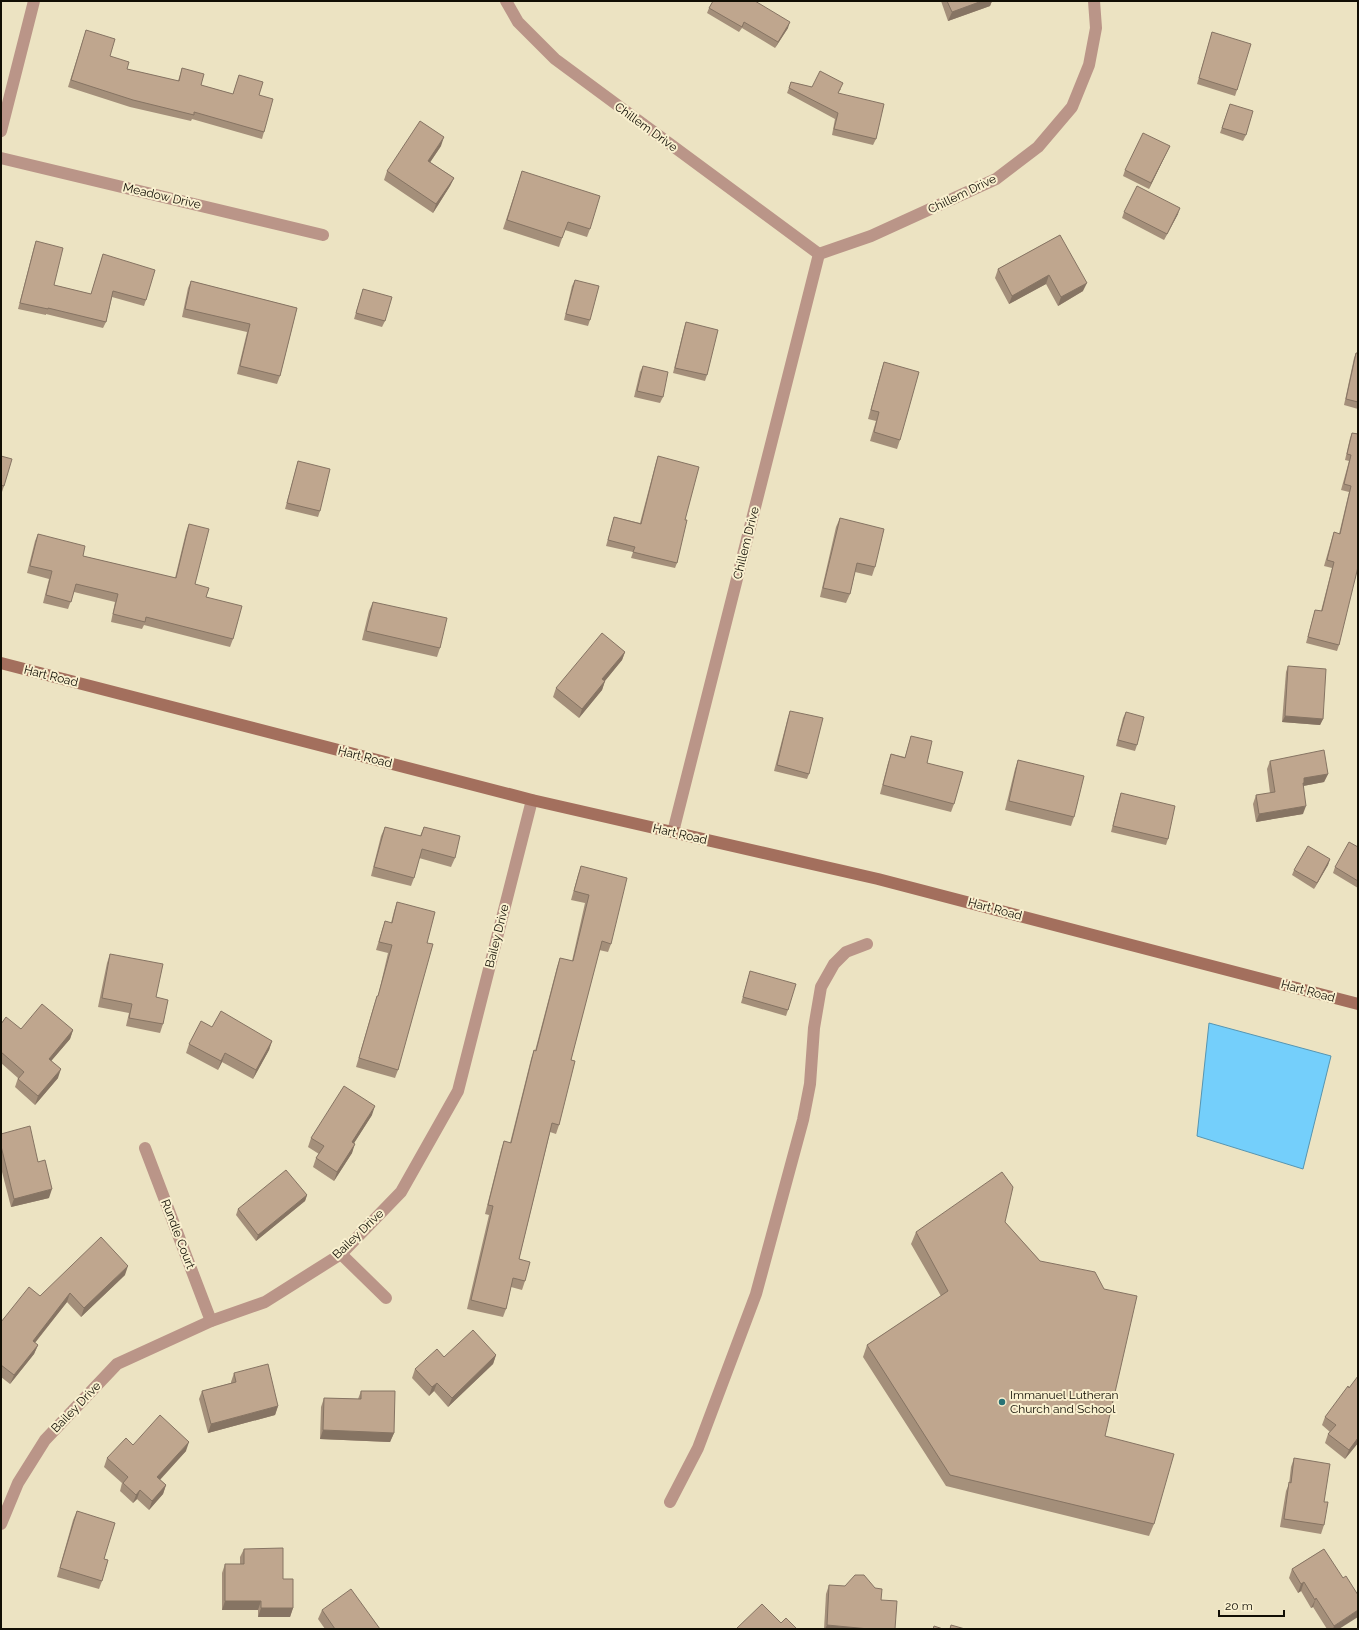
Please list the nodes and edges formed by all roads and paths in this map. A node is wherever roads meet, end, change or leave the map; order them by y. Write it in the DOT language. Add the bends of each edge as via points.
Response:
graph roads {
  1 [pos="34,1"];
  2 [pos="506,1"];
  3 [pos="1094,1"];
  4 [pos="1,131"];
  5 [pos="1,158"];
  6 [pos="323,235"];
  7 [pos="819,254"];
  8 [pos="1,663"];
  9 [pos="532,800"];
  10 [pos="673,832"];
  11 [pos="867,944"];
  12 [pos="1358,1004"];
  13 [pos="145,1148"];
  14 [pos="341,1254"];
  15 [pos="386,1298"];
  16 [pos="211,1321"];
  17 [pos="670,1502"];
  18 [pos="1,1524"];
  1 -- 4 [label="street"];
  2 -- 7 [label="street, Chillem Drive" via="518,22 555,59"];
  3 -- 7 [label="street, Chillem Drive" via="1096,28 1089,65 1072,107 1038,147 996,179 872,236"];
  5 -- 6 [label="street, Meadow Drive"];
  7 -- 10 [label="street, Chillem Drive"];
  8 -- 9 [label="street, Hart Road"];
  9 -- 10 [label="street, Hart Road"];
  9 -- 14 [label="street, Bailey Drive" via="458,1091 401,1192"];
  10 -- 12 [label="street, Hart Road" via="878,879"];
  11 -- 17 [label="street" via="846,952 834,964 821,987 814,1028 810,1084 803,1120 756,1294 698,1448"];
  13 -- 16 [label="street, Rundle Court"];
  14 -- 15 [label="street"];
  14 -- 16 [label="street, Bailey Drive" via="265,1302"];
  16 -- 18 [label="street, Bailey Drive" via="117,1364 45,1440 18,1483"];
}
